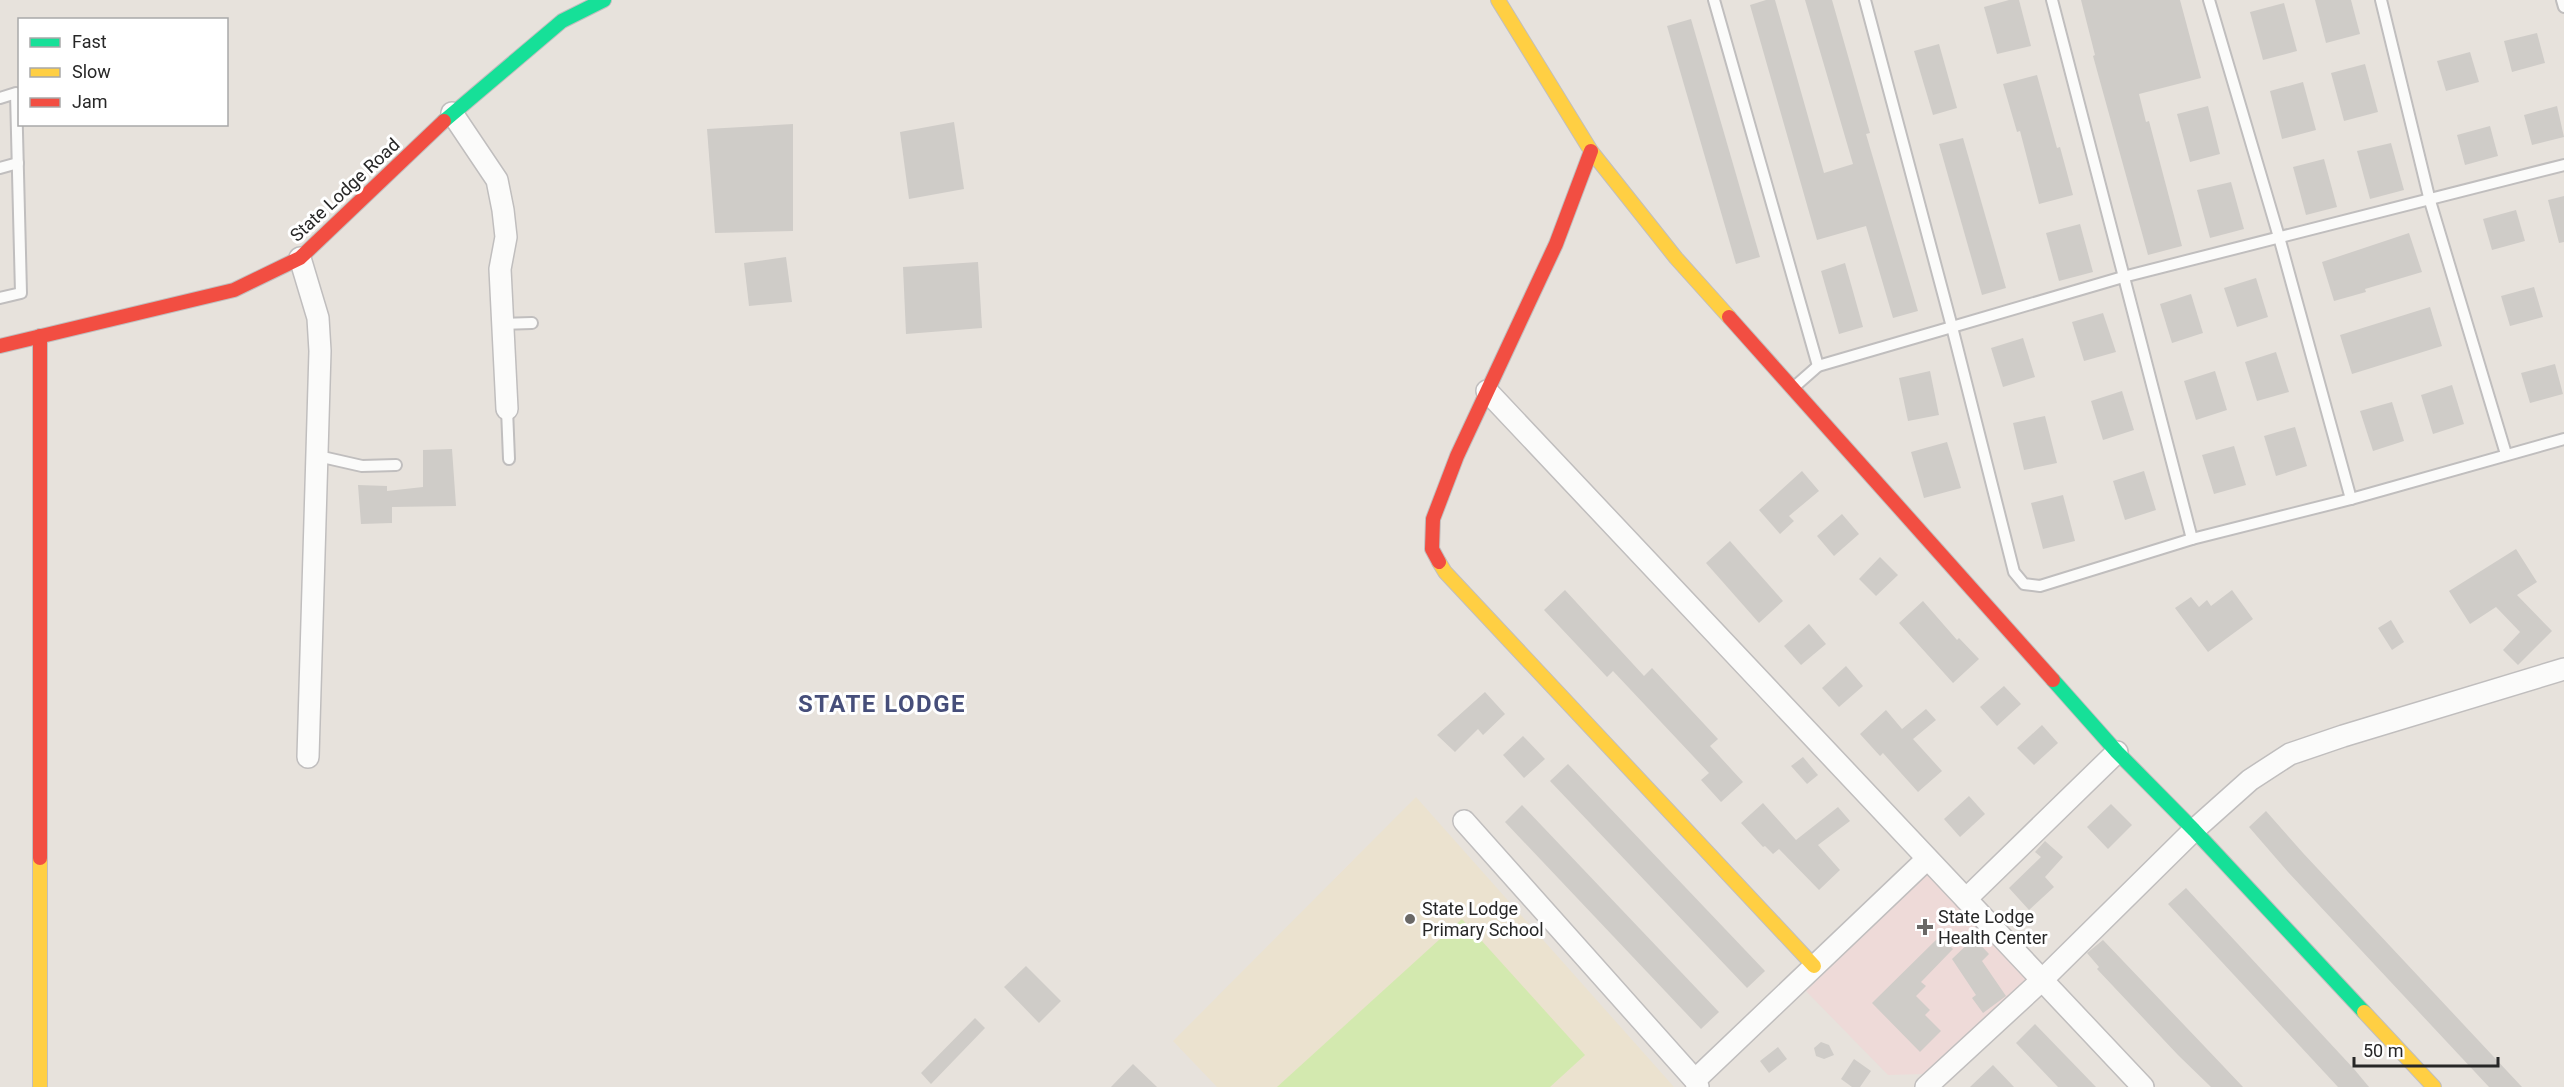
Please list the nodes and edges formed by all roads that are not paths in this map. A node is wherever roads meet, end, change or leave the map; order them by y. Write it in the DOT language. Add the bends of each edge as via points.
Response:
graph roads {
  1 [pos="604,0"];
  2 [pos="1498,0"];
  3 [pos="1714,0"];
  4 [pos="1864,0"];
  5 [pos="2052,0"];
  6 [pos="2209,0"];
  7 [pos="2381,0"];
  8 [pos="2562,0"];
  9 [pos="2564,7"];
  10 [pos="0,98"];
  11 [pos="452,113"];
  12 [pos="1591,151"];
  13 [pos="18,163"];
  14 [pos="2564,165"];
  15 [pos="0,168"];
  16 [pos="2430,201"];
  17 [pos="2279,237"];
  18 [pos="300,258"];
  19 [pos="2123,278"];
  20 [pos="0,298"];
  21 [pos="532,323"];
  22 [pos="502,324"];
  23 [pos="1952,327"];
  24 [pos="40,336"];
  25 [pos="0,346"];
  26 [pos="1818,366"];
  27 [pos="1792,388"];
  28 [pos="1486,391"];
  29 [pos="507,409"];
  30 [pos="2564,438"];
  31 [pos="2506,454"];
  32 [pos="318,456"];
  33 [pos="509,459"];
  34 [pos="396,465"];
  35 [pos="2351,499"];
  36 [pos="2192,539"];
  37 [pos="2564,669"];
  38 [pos="2117,752"];
  39 [pos="308,757"];
  40 [pos="1464,821"];
  41 [pos="2194,830"];
  42 [pos="1927,859"];
  43 [pos="1966,899"];
  44 [pos="1815,966"];
  45 [pos="2042,980"];
  46 [pos="1696,1084"];
  47 [pos="40,1087"];
  48 [pos="1926,1087"];
  49 [pos="2143,1087"];
  50 [pos="2434,1087"];
  1 -- 11 [label="street, State Lodge Road" via="562,21"];
  2 -- 12 [label="street"];
  3 -- 26 [label="lane"];
  4 -- 23 [label="lane"];
  5 -- 19 [label="lane"];
  6 -- 17 [label="lane"];
  7 -- 16 [label="lane"];
  8 -- 9 [label="lane"];
  10 -- 13 [label="lane" via="16,93"];
  11 -- 18 [label="street, State Lodge Road"];
  11 -- 22 [label="street" via="497,180 506,237 500,269"];
  12 -- 27 [label="street" via="1676,258"];
  12 -- 28 [label="street" via="1556,244"];
  13 -- 15 [label="lane"];
  13 -- 20 [label="lane" via="21,293"];
  14 -- 16 [label="lane"];
  16 -- 17 [label="lane"];
  16 -- 31 [label="lane"];
  17 -- 19 [label="lane"];
  17 -- 35 [label="lane"];
  18 -- 24 [label="street, State Lodge Road" via="234,290"];
  18 -- 32 [label="street" via="318,318"];
  19 -- 23 [label="lane"];
  19 -- 36 [label="lane"];
  21 -- 22 [label="lane"];
  22 -- 29 [label="street"];
  23 -- 26 [label="lane"];
  23 -- 36 [label="lane" via="2014,572 2025,584 2040,586"];
  24 -- 25 [label="street, State Lodge Road"];
  24 -- 47 [label="street"];
  26 -- 27 [label="lane"];
  27 -- 38 [label="street"];
  28 -- 42 [label="street"];
  28 -- 44 [label="street" via="1432,519 1432,549 1445,572"];
  29 -- 33 [label="lane"];
  30 -- 31 [label="lane"];
  31 -- 35 [label="lane"];
  32 -- 34 [label="lane" via="362,466"];
  32 -- 39 [label="street"];
  35 -- 36 [label="lane"];
  37 -- 41 [label="street" via="2290,754 2250,780"];
  38 -- 41 [label="street"];
  38 -- 43 [label="street"];
  40 -- 46 [label="street"];
  41 -- 45 [label="street"];
  41 -- 50 [label="street"];
  42 -- 43 [label="street"];
  42 -- 44 [label="street"];
  43 -- 45 [label="street"];
  44 -- 46 [label="street"];
  45 -- 48 [label="street"];
  45 -- 49 [label="street"];
}
